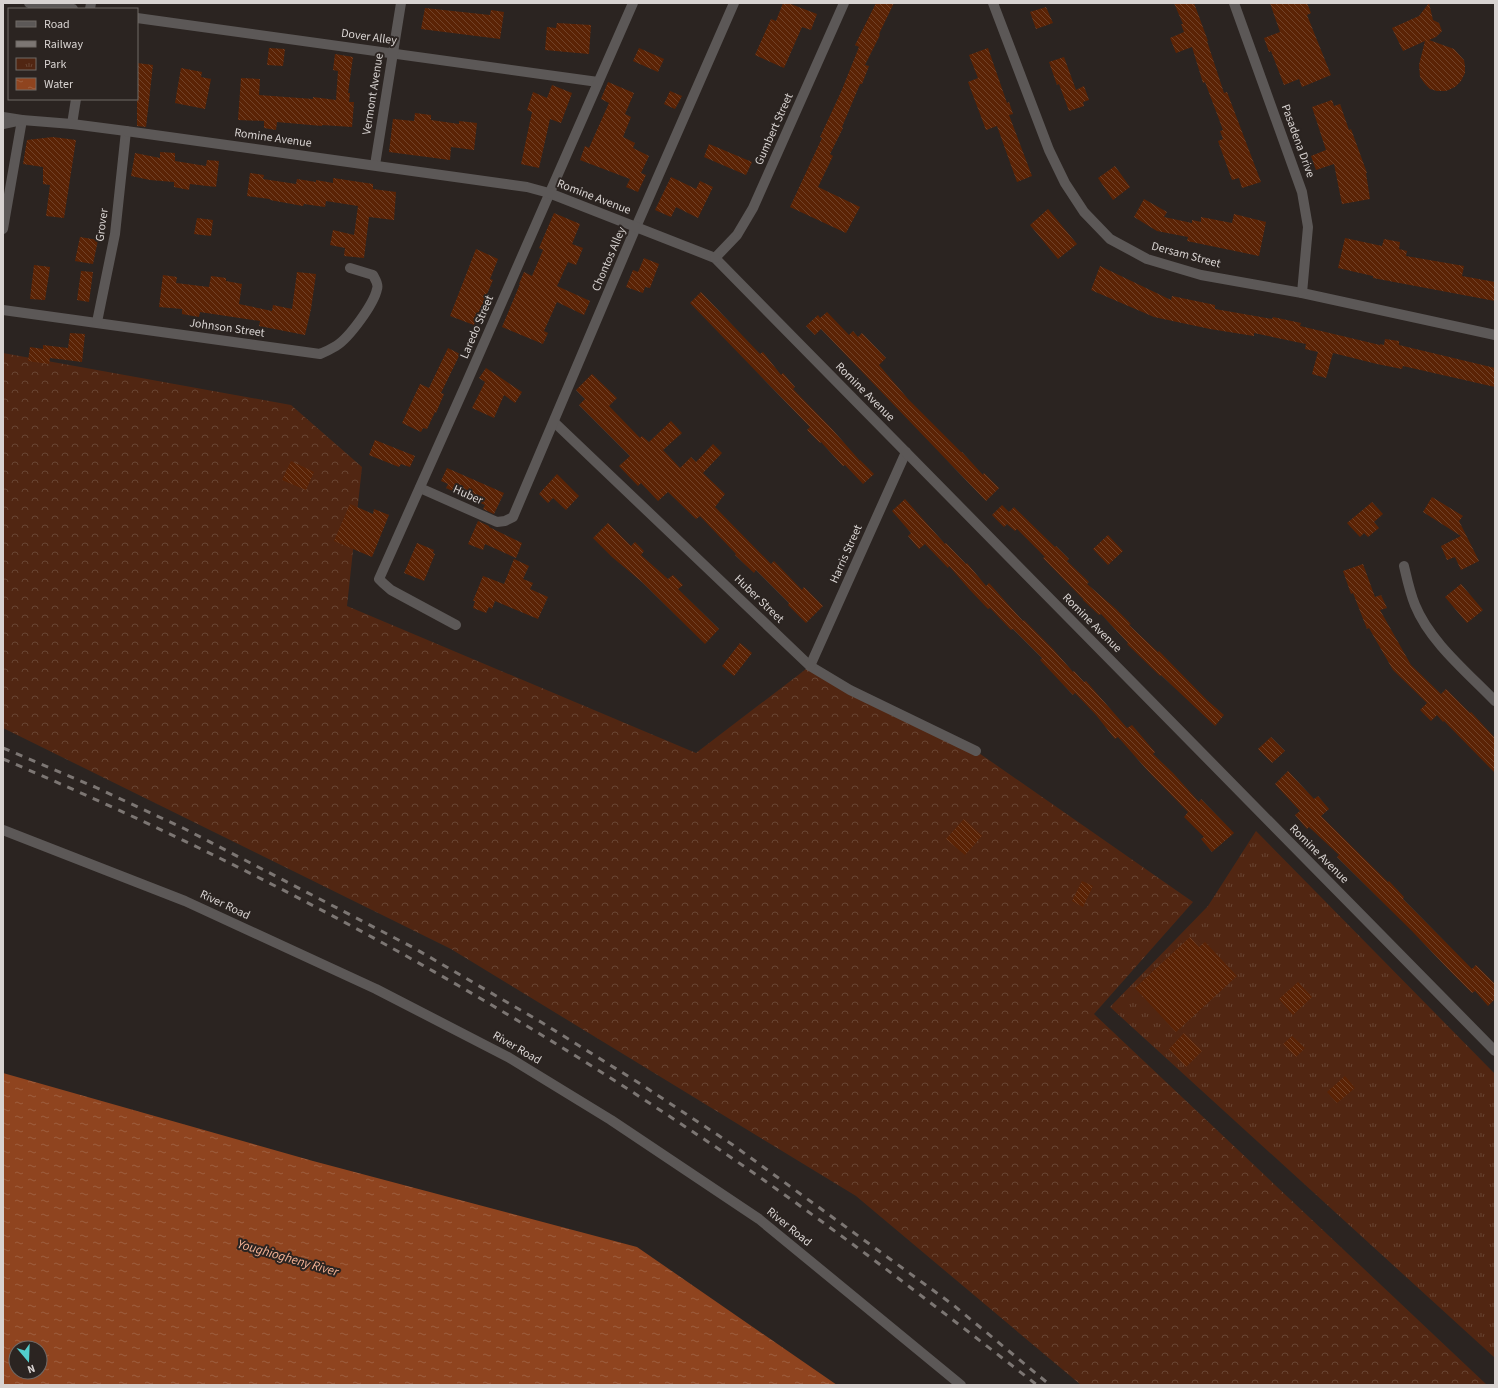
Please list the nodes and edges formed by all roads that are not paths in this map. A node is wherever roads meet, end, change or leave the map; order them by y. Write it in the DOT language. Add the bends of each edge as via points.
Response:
graph roads {
  1 [pos="29,3"];
  2 [pos="401,3"];
  3 [pos="633,3"];
  4 [pos="734,3"];
  5 [pos="844,3"];
  6 [pos="993,3"];
  7 [pos="1234,3"];
  8 [pos="66,8"];
  9 [pos="138,18"];
  10 [pos="393,54"];
  11 [pos="598,82"];
  12 [pos="76,100"];
  13 [pos="3,117"];
  14 [pos="22,120"];
  15 [pos="3,124"];
  16 [pos="72,124"];
  17 [pos="126,131"];
  18 [pos="375,165"];
  19 [pos="549,193"];
  20 [pos="636,227"];
  21 [pos="3,229"];
  22 [pos="715,258"];
  23 [pos="350,268"];
  24 [pos="1302,293"];
  25 [pos="3,310"];
  26 [pos="97,322"];
  27 [pos="1495,335"];
  28 [pos="554,422"];
  29 [pos="906,452"];
  30 [pos="420,488"];
  31 [pos="506,521"];
  32 [pos="1404,566"];
  33 [pos="456,625"];
  34 [pos="810,666"];
  35 [pos="1495,700"];
  36 [pos="976,751"];
  37 [pos="3,830"];
  38 [pos="1495,1051"];
  39 [pos="961,1385"];
  1 -- 8 [label="street"];
  2 -- 10 [label="street, Vermont Avenue"];
  3 -- 11 [label="street, Laredo Street"];
  4 -- 20 [label="street, Chontos Alley"];
  5 -- 22 [label="street, Gumbert Street" via="753,208 737,235"];
  6 -- 24 [label="street, Dersam Street" via="1049,150 1065,183 1084,212 1110,239 1147,259 1201,275"];
  7 -- 24 [label="street, Pasadena Drive" via="1302,192 1308,227"];
  9 -- 10 [label="street, Dover Alley"];
  10 -- 11 [label="street, Dover Alley"];
  10 -- 18 [label="street, Vermont Avenue"];
  11 -- 19 [label="street, Laredo Street"];
  12 -- 16 [label="street"];
  13 -- 14 [label="street, Romine Avenue"];
  14 -- 15 [label="street, Romine Avenue"];
  14 -- 16 [label="street, Romine Avenue"];
  14 -- 21 [label="street"];
  16 -- 17 [label="street, Romine Avenue"];
  17 -- 18 [label="street, Romine Avenue"];
  17 -- 26 [label="street, Grover" via="115,234"];
  18 -- 19 [label="street, Romine Avenue" via="527,187"];
  19 -- 20 [label="street, Romine Avenue"];
  19 -- 30 [label="street, Laredo Street"];
  20 -- 22 [label="street, Romine Avenue"];
  20 -- 28 [label="street, Chontos Alley"];
  22 -- 29 [label="street, Romine Avenue"];
  23 -- 26 [label="street, Johnson Street" via="373,275 378,288 373,301 354,329 337,346 320,354"];
  24 -- 27 [label="street, Dersam Street"];
  25 -- 26 [label="street, Johnson Street"];
  28 -- 31 [label="street, Chontos Alley" via="513,517"];
  28 -- 34 [label="street, Huber Street"];
  29 -- 34 [label="street, Harris Street"];
  29 -- 38 [label="street, Romine Avenue"];
  30 -- 31 [label="street, Huber" via="497,522"];
  30 -- 33 [label="street, Laredo Street" via="379,579 391,590"];
  32 -- 35 [label="street" via="1415,604 1425,624 1438,642"];
  34 -- 36 [label="street, Huber Street" via="850,690"];
  37 -- 39 [label="street, River Road" via="185,901 376,989 508,1057 611,1120 759,1219"];
}
